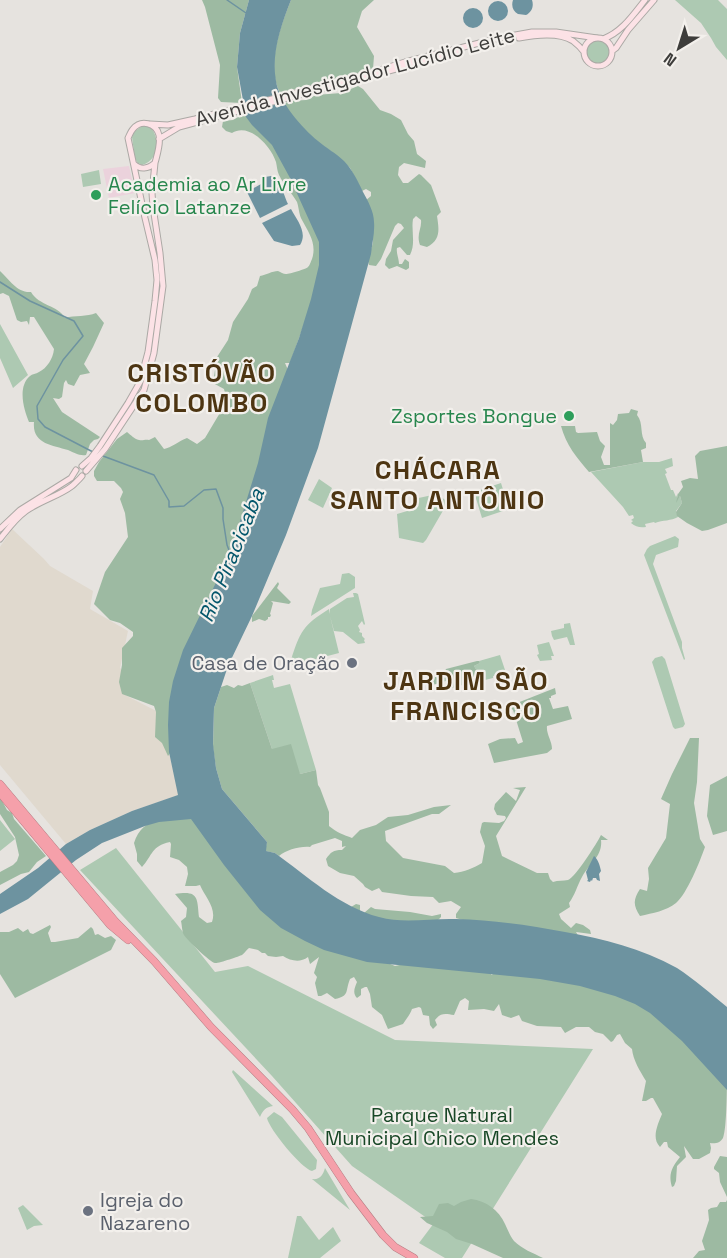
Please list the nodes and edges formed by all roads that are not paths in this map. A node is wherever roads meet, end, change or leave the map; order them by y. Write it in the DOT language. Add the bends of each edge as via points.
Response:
graph roads {
  1 [pos="645,0"];
  2 [pos="654,0"];
  3 [pos="600,39"];
  4 [pos="612,51"];
  5 [pos="584,52"];
  6 [pos="288,96"];
  7 [pos="238,110"];
  8 [pos="150,124"];
  9 [pos="159,140"];
  10 [pos="134,164"];
  11 [pos="155,164"];
  12 [pos="102,447"];
  13 [pos="84,471"];
  14 [pos="0,529"];
  15 [pos="0,539"];
  16 [pos="0,784"];
  17 [pos="0,793"];
  18 [pos="47,845"];
  19 [pos="414,1258"];
  1 -- 3 [label="main road" via="621,28"];
  2 -- 4 [label="main road"];
  3 -- 4 [label="main road"];
  3 -- 5 [label="main road" via="589,41"];
  3 -- 6 [label="main road, Avenida Investigador Lucídio Leite" via="556,32 499,38"];
  4 -- 5 [label="main road" via="610,61 596,67 589,64"];
  5 -- 6 [label="main road, Avenida Investigador Lucídio Leite" via="561,36 521,37"];
  6 -- 7 [label="main road, Avenida Investigador Lucídio Leite"];
  7 -- 8 [label="main road, Avenida Investigador Lucídio Leite" via="168,125"];
  7 -- 9 [label="main road, Avenida Investigador Lucídio Leite" via="179,127"];
  8 -- 9 [label="main road"];
  8 -- 10 [label="main road" via="135,127 128,138"];
  9 -- 11 [label="main road"];
  10 -- 11 [label="main road" via="144,168"];
  10 -- 12 [label="main road" via="155,260 156,288 143,374"];
  11 -- 12 [label="main road" via="153,207 164,286 154,353 144,390"];
  12 -- 13 [label="main road"];
  13 -- 14 [label="main road" via="77,475 76,470 71,478 20,510"];
  13 -- 15 [label="main road" via="72,486 27,510"];
  16 -- 18 [label="highway"];
  17 -- 18 [label="highway"];
  18 -- 19 [label="highway" via="211,1027 292,1109 383,1235"];
}
